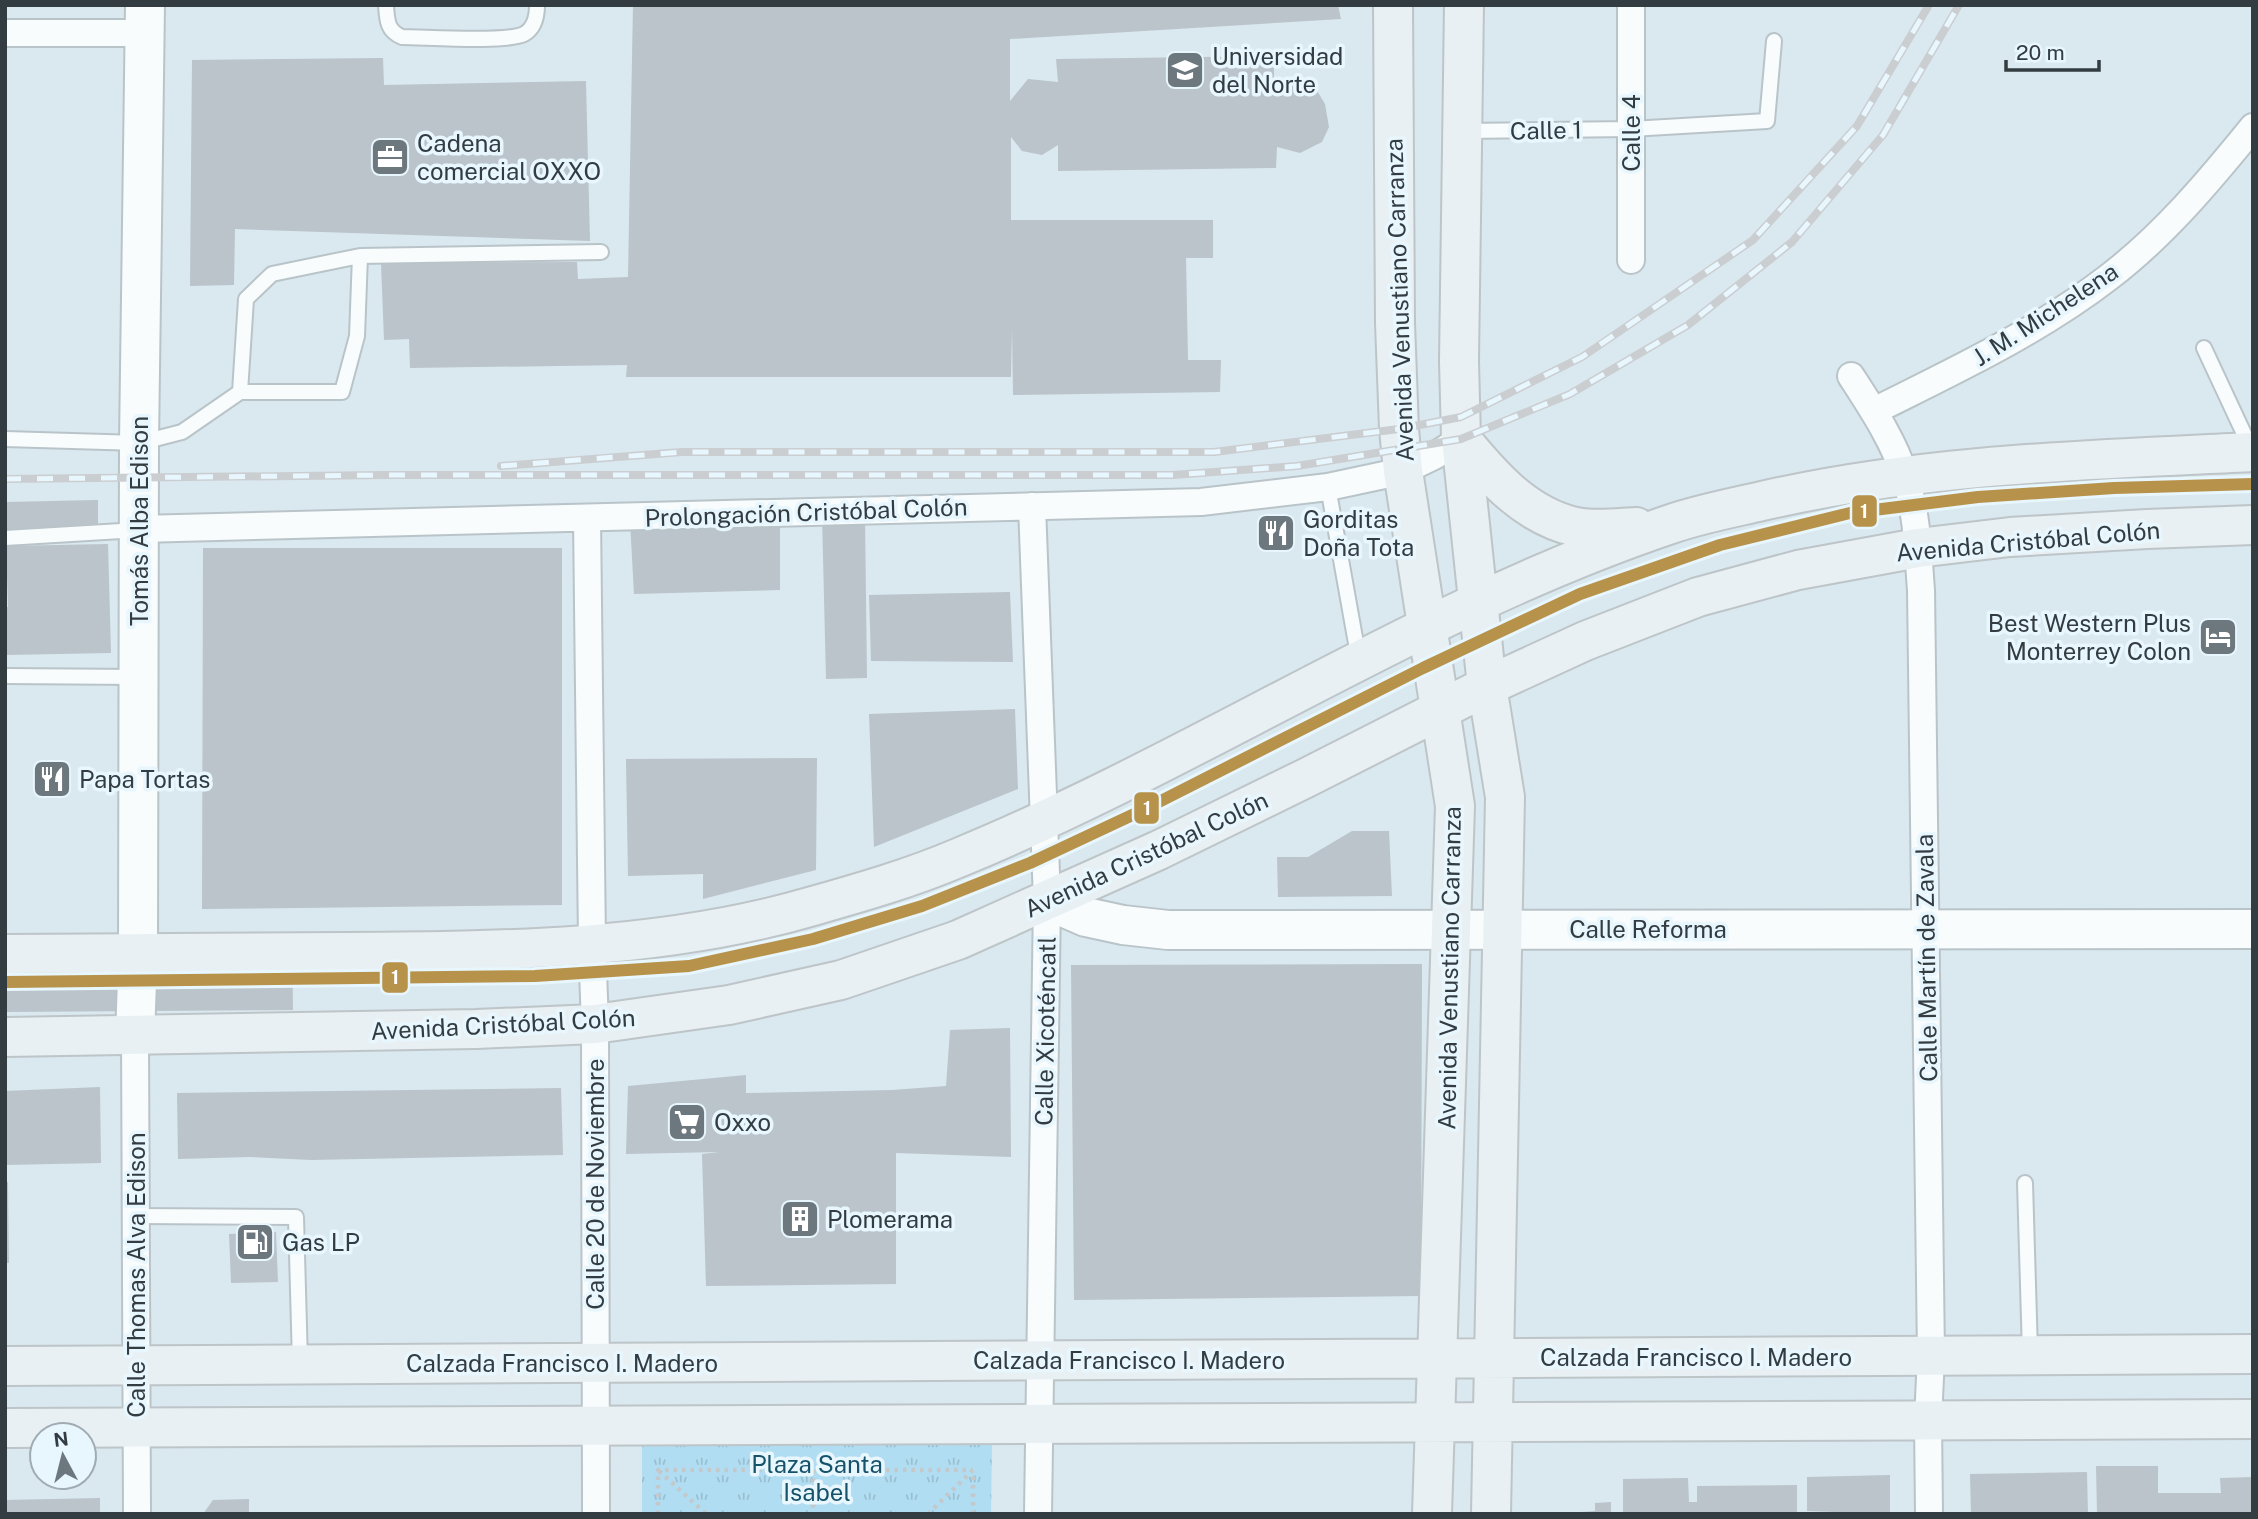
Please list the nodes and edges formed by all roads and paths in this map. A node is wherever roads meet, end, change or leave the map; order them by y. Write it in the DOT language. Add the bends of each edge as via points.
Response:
graph roads {
  1 [pos="386,5"];
  2 [pos="537,5"];
  3 [pos="1393,5"];
  4 [pos="1464,5"];
  5 [pos="1631,5"];
  6 [pos="145,19"];
  7 [pos="5,33"];
  8 [pos="1774,41"];
  9 [pos="2253,127"];
  10 [pos="1631,129"];
  11 [pos="1462,131"];
  12 [pos="601,252"];
  13 [pos="360,256"];
  14 [pos="1631,260"];
  15 [pos="2204,348"];
  16 [pos="1851,376"];
  17 [pos="240,391"];
  18 [pos="1874,411"];
  19 [pos="5,439"];
  20 [pos="1461,439"];
  21 [pos="139,443"];
  22 [pos="2253,452"];
  23 [pos="1403,471"];
  24 [pos="1905,475"];
  25 [pos="1328,487"];
  26 [pos="1032,506"];
  27 [pos="587,519"];
  28 [pos="1677,522"];
  29 [pos="2253,525"];
  30 [pos="139,529"];
  31 [pos="5,538"];
  32 [pos="1918,548"];
  33 [pos="1478,602"];
  34 [pos="1427,626"];
  35 [pos="1360,661"];
  36 [pos="5,676"];
  37 [pos="139,677"];
  38 [pos="1487,686"];
  39 [pos="1439,710"];
  40 [pos="1044,820"];
  41 [pos="1047,900"];
  42 [pos="1451,929"];
  43 [pos="1502,929"];
  44 [pos="1926,929"];
  45 [pos="2253,929"];
  46 [pos="592,944"];
  47 [pos="138,953"];
  48 [pos="5,954"];
  49 [pos="595,1024"];
  50 [pos="135,1036"];
  51 [pos="5,1037"];
  52 [pos="2025,1183"];
  53 [pos="136,1216"];
  54 [pos="2253,1354"];
  55 [pos="2030,1355"];
  56 [pos="1931,1356"];
  57 [pos="1437,1357"];
  58 [pos="1494,1357"];
  59 [pos="1040,1360"];
  60 [pos="595,1363"];
  61 [pos="300,1364"];
  62 [pos="136,1365"];
  63 [pos="5,1366"];
  64 [pos="2253,1419"];
  65 [pos="1928,1420"];
  66 [pos="1435,1422"];
  67 [pos="1493,1422"];
  68 [pos="1039,1424"];
  69 [pos="595,1426"];
  70 [pos="137,1427"];
  71 [pos="5,1428"];
  72 [pos="658,1470"];
  73 [pos="813,1470"];
  74 [pos="973,1470"];
  75 [pos="137,1514"];
  76 [pos="596,1514"];
  77 [pos="658,1514"];
  78 [pos="706,1514"];
  79 [pos="813,1514"];
  80 [pos="928,1514"];
  81 [pos="973,1514"];
  82 [pos="1038,1514"];
  83 [pos="1432,1514"];
  84 [pos="1491,1514"];
  85 [pos="1929,1514"];
  1 -- 2 [label="lane" via="389,29 402,37 465,38 524,34 536,19"];
  3 -- 23 [label="main road, Avenida Venustiano Carranza" via="1395,323"];
  4 -- 11 [label="main road"];
  5 -- 10 [label="street, Calle 4"];
  6 -- 7 [label="street"];
  6 -- 21 [label="street, Tomás Alba Edison"];
  8 -- 10 [label="lane, Calle 1" via="1767,121"];
  9 -- 18 [label="street, J. M. Michelena" via="2165,226 2110,277 1973,361"];
  10 -- 11 [label="lane, Calle 1"];
  10 -- 14 [label="street, Calle 4"];
  11 -- 20 [label="main road"];
  12 -- 13 [label="lane"];
  13 -- 17 [label="lane" via="272,274 246,299"];
  13 -- 17 [label="lane" via="357,336 342,392"];
  15 -- 22 [label="lane"];
  16 -- 18 [label="street, Calle Martín de Zavala"];
  17 -- 21 [label="lane" via="182,432"];
  18 -- 24 [label="street, Calle Martín de Zavala"];
  19 -- 21 [label="lane"];
  20 -- 23 [label="street, Prolongación Cristóbal Colón"];
  20 -- 28 [label="main road" via="1499,483 1549,519 1605,529"];
  20 -- 33 [label="main road"];
  21 -- 30 [label="street, Tomás Alba Edison"];
  22 -- 24 [label="main road"];
  23 -- 25 [label="street, Prolongación Cristóbal Colón"];
  23 -- 34 [label="main road, Avenida Venustiano Carranza"];
  24 -- 28 [label="main road" via="1815,489"];
  24 -- 32 [label="street, Calle Martín de Zavala"];
  25 -- 26 [label="street, Prolongación Cristóbal Colón" via="1200,502"];
  25 -- 35 [label="lane"];
  26 -- 27 [label="street, Prolongación Cristóbal Colón"];
  26 -- 40 [label="street, Calle Xicoténcatl"];
  27 -- 30 [label="street, Prolongación Cristóbal Colón"];
  27 -- 46 [label="street, Calle 20 de Noviembre"];
  28 -- 33 [label="main road"];
  29 -- 32 [label="main road, Avenida Cristóbal Colón" via="2010,537"];
  30 -- 31 [label="lane"];
  30 -- 37 [label="street, Tomás Alba Edison"];
  32 -- 38 [label="main road, Avenida Cristóbal Colón" via="1798,570 1698,597"];
  32 -- 44 [label="street, Calle Martín de Zavala"];
  33 -- 34 [label="main road"];
  33 -- 38 [label="main road"];
  34 -- 35 [label="main road"];
  34 -- 39 [label="main road, Avenida Venustiano Carranza"];
  35 -- 40 [label="main road"];
  36 -- 37 [label="lane"];
  37 -- 47 [label="street, Tomás Alba Edison"];
  38 -- 39 [label="main road, Avenida Cristóbal Colón"];
  38 -- 43 [label="main road" via="1505,797"];
  39 -- 41 [label="main road, Avenida Cristóbal Colón" via="1171,844"];
  39 -- 42 [label="main road, Avenida Venustiano Carranza" via="1455,806"];
  40 -- 41 [label="street, Calle Xicoténcatl"];
  40 -- 46 [label="main road" via="954,860 806,908 739,924"];
  41 -- 42 [label="street, Calle Reforma" via="1086,917 1168,930"];
  41 -- 49 [label="main road, Avenida Cristóbal Colón" via="958,940 841,980 729,1005"];
  41 -- 59 [label="street, Calle Xicoténcatl"];
  42 -- 43 [label="street, Calle Reforma"];
  42 -- 57 [label="main road, Avenida Venustiano Carranza"];
  43 -- 44 [label="street, Calle Reforma"];
  43 -- 58 [label="main road"];
  44 -- 45 [label="street, Calle Reforma"];
  44 -- 56 [label="street, Calle Martín de Zavala"];
  46 -- 47 [label="main road" via="416,952"];
  46 -- 49 [label="street, Calle 20 de Noviembre"];
  47 -- 48 [label="main road"];
  47 -- 50 [label="street, Tomás Alba Edison"];
  49 -- 50 [label="main road, Avenida Cristóbal Colón"];
  49 -- 60 [label="street, Calle 20 de Noviembre"];
  50 -- 51 [label="main road, Avenida Cristóbal Colón"];
  50 -- 53 [label="street, Calle Thomas Alva Edison"];
  52 -- 55 [label="lane"];
  53 -- 61 [label="lane" via="296,1217"];
  53 -- 62 [label="street, Calle Thomas Alva Edison"];
  54 -- 55 [label="main road, Calzada Francisco I. Madero"];
  55 -- 56 [label="main road, Calzada Francisco I. Madero"];
  56 -- 58 [label="main road, Calzada Francisco I. Madero"];
  56 -- 65 [label="street, Calle Martín de Zavala"];
  57 -- 58 [label="main road, Calzada Francisco I. Madero"];
  57 -- 59 [label="main road, Calzada Francisco I. Madero"];
  57 -- 66 [label="main road, Avenida Venustiano Carranza"];
  58 -- 67 [label="main road"];
  59 -- 60 [label="main road, Calzada Francisco I. Madero"];
  59 -- 68 [label="street, Calle Xicoténcatl"];
  60 -- 61 [label="main road, Calzada Francisco I. Madero"];
  60 -- 69 [label="street, Calle 20 de Noviembre"];
  61 -- 62 [label="main road, Calzada Francisco I. Madero"];
  62 -- 63 [label="main road, Calzada Francisco I. Madero"];
  62 -- 70 [label="street, Calle Thomas Alva Edison"];
  64 -- 65 [label="main road"];
  65 -- 67 [label="main road"];
  65 -- 85 [label="street, Calle Martín de Zavala"];
  66 -- 67 [label="main road"];
  66 -- 68 [label="main road"];
  66 -- 83 [label="main road, Avenida Venustiano Carranza"];
  67 -- 84 [label="main road"];
  68 -- 69 [label="main road"];
  68 -- 82 [label="street, Calle Xicoténcatl"];
  69 -- 70 [label="main road"];
  69 -- 76 [label="street, Calle 20 de Noviembre"];
  70 -- 71 [label="main road"];
  70 -- 75 [label="street, Calle Thomas Alva Edison"];
  72 -- 73 [label="path"];
  72 -- 77 [label="path"];
  72 -- 78 [label="path"];
  73 -- 74 [label="path"];
  73 -- 79 [label="path"];
  74 -- 80 [label="path"];
  74 -- 81 [label="path"];
}
